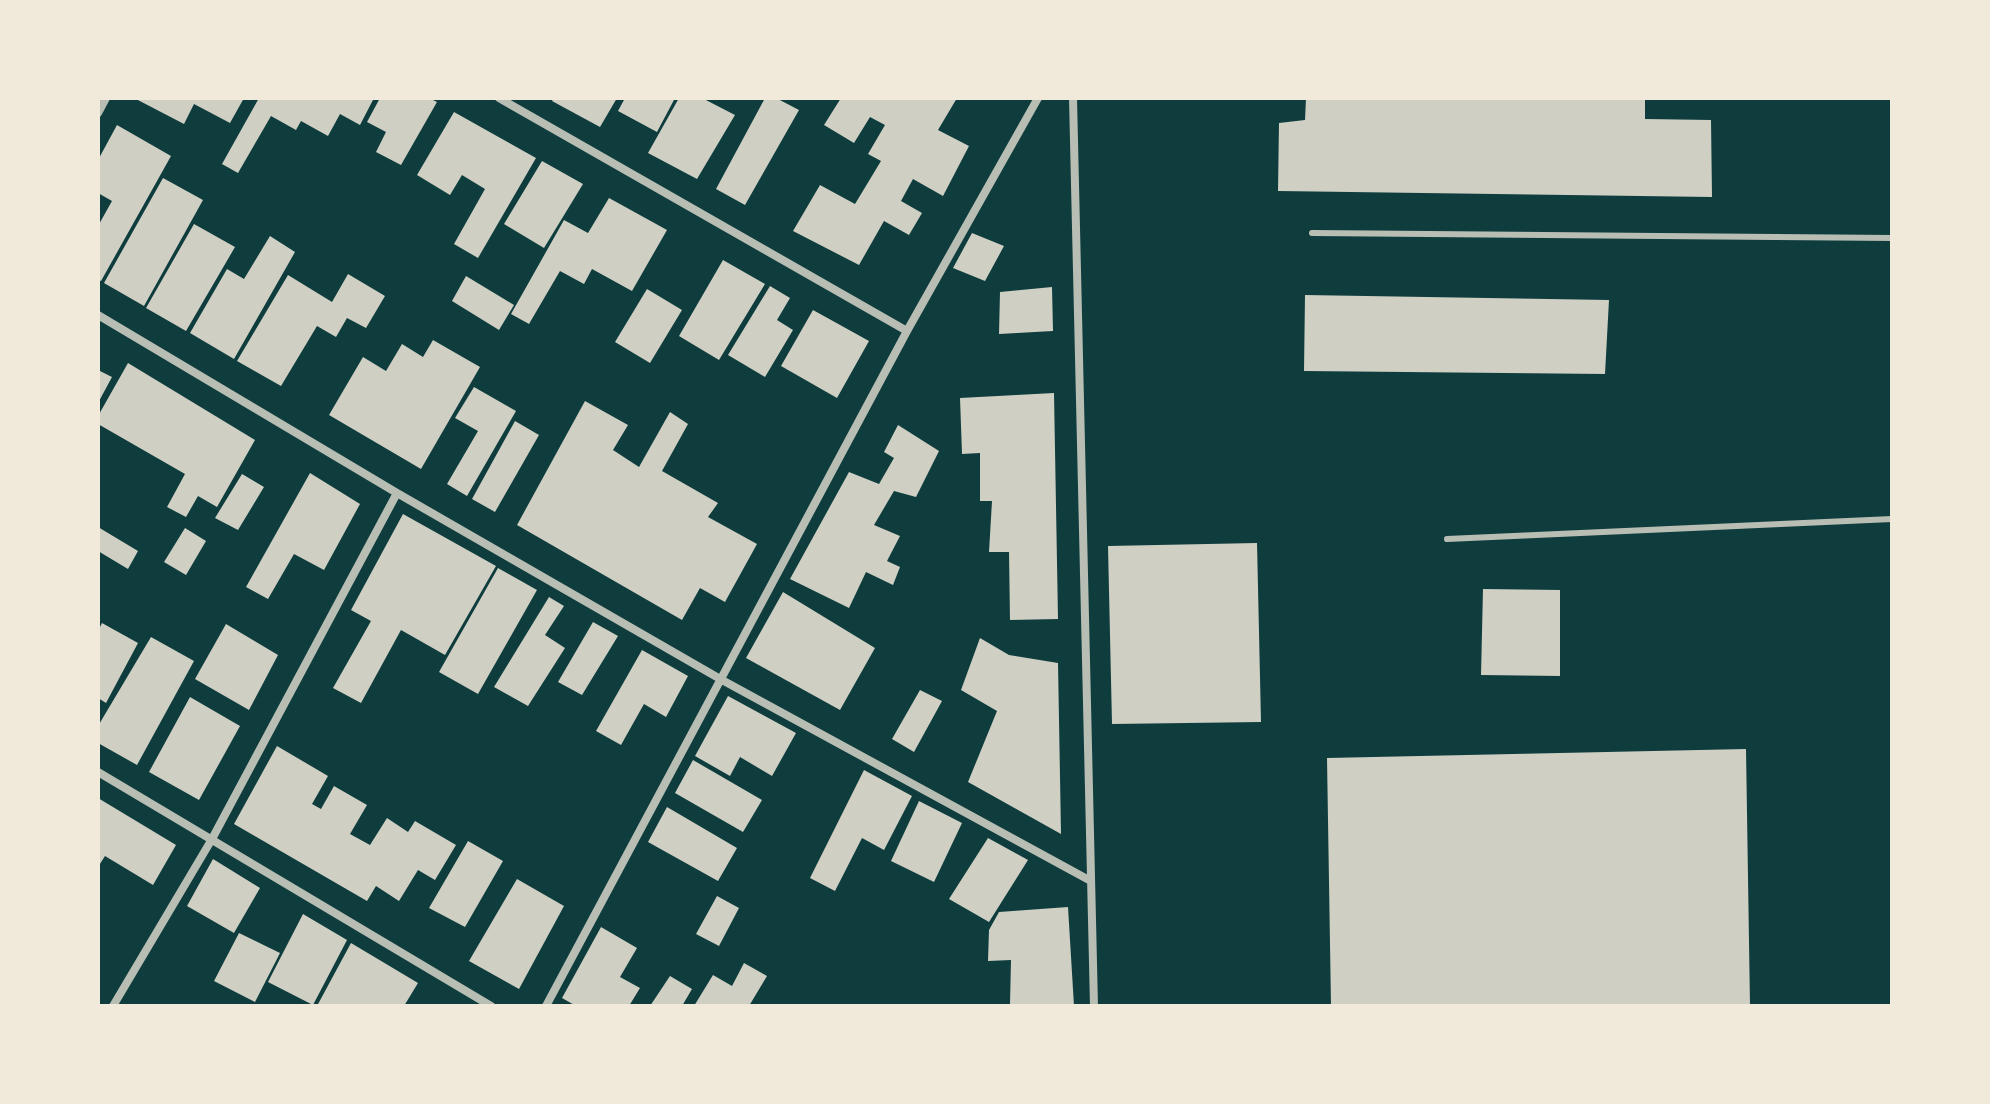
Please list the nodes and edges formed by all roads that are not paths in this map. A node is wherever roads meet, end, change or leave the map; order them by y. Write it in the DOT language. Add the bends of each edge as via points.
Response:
graph roads {
  1 [pos="106,98"];
  2 [pos="499,98"];
  3 [pos="1038,98"];
  4 [pos="1073,98"];
  5 [pos="98,113"];
  6 [pos="1312,233"];
  7 [pos="1892,238"];
  8 [pos="98,315"];
  9 [pos="907,331"];
  10 [pos="397,493"];
  11 [pos="1892,519"];
  12 [pos="1447,539"];
  13 [pos="722,680"];
  14 [pos="98,772"];
  15 [pos="212,839"];
  16 [pos="1089,880"];
  17 [pos="113,1006"];
  18 [pos="491,1006"];
  19 [pos="546,1006"];
  20 [pos="1094,1006"];
  1 -- 5 [label="street"];
  2 -- 9 [label="street"];
  3 -- 9 [label="street"];
  4 -- 16 [label="street"];
  6 -- 7 [label="lane"];
  8 -- 10 [label="street"];
  9 -- 13 [label="street"];
  10 -- 13 [label="street"];
  10 -- 15 [label="street"];
  11 -- 12 [label="lane"];
  13 -- 16 [label="street"];
  13 -- 19 [label="street"];
  14 -- 15 [label="street"];
  15 -- 17 [label="street"];
  15 -- 18 [label="street"];
  16 -- 20 [label="street"];
}
